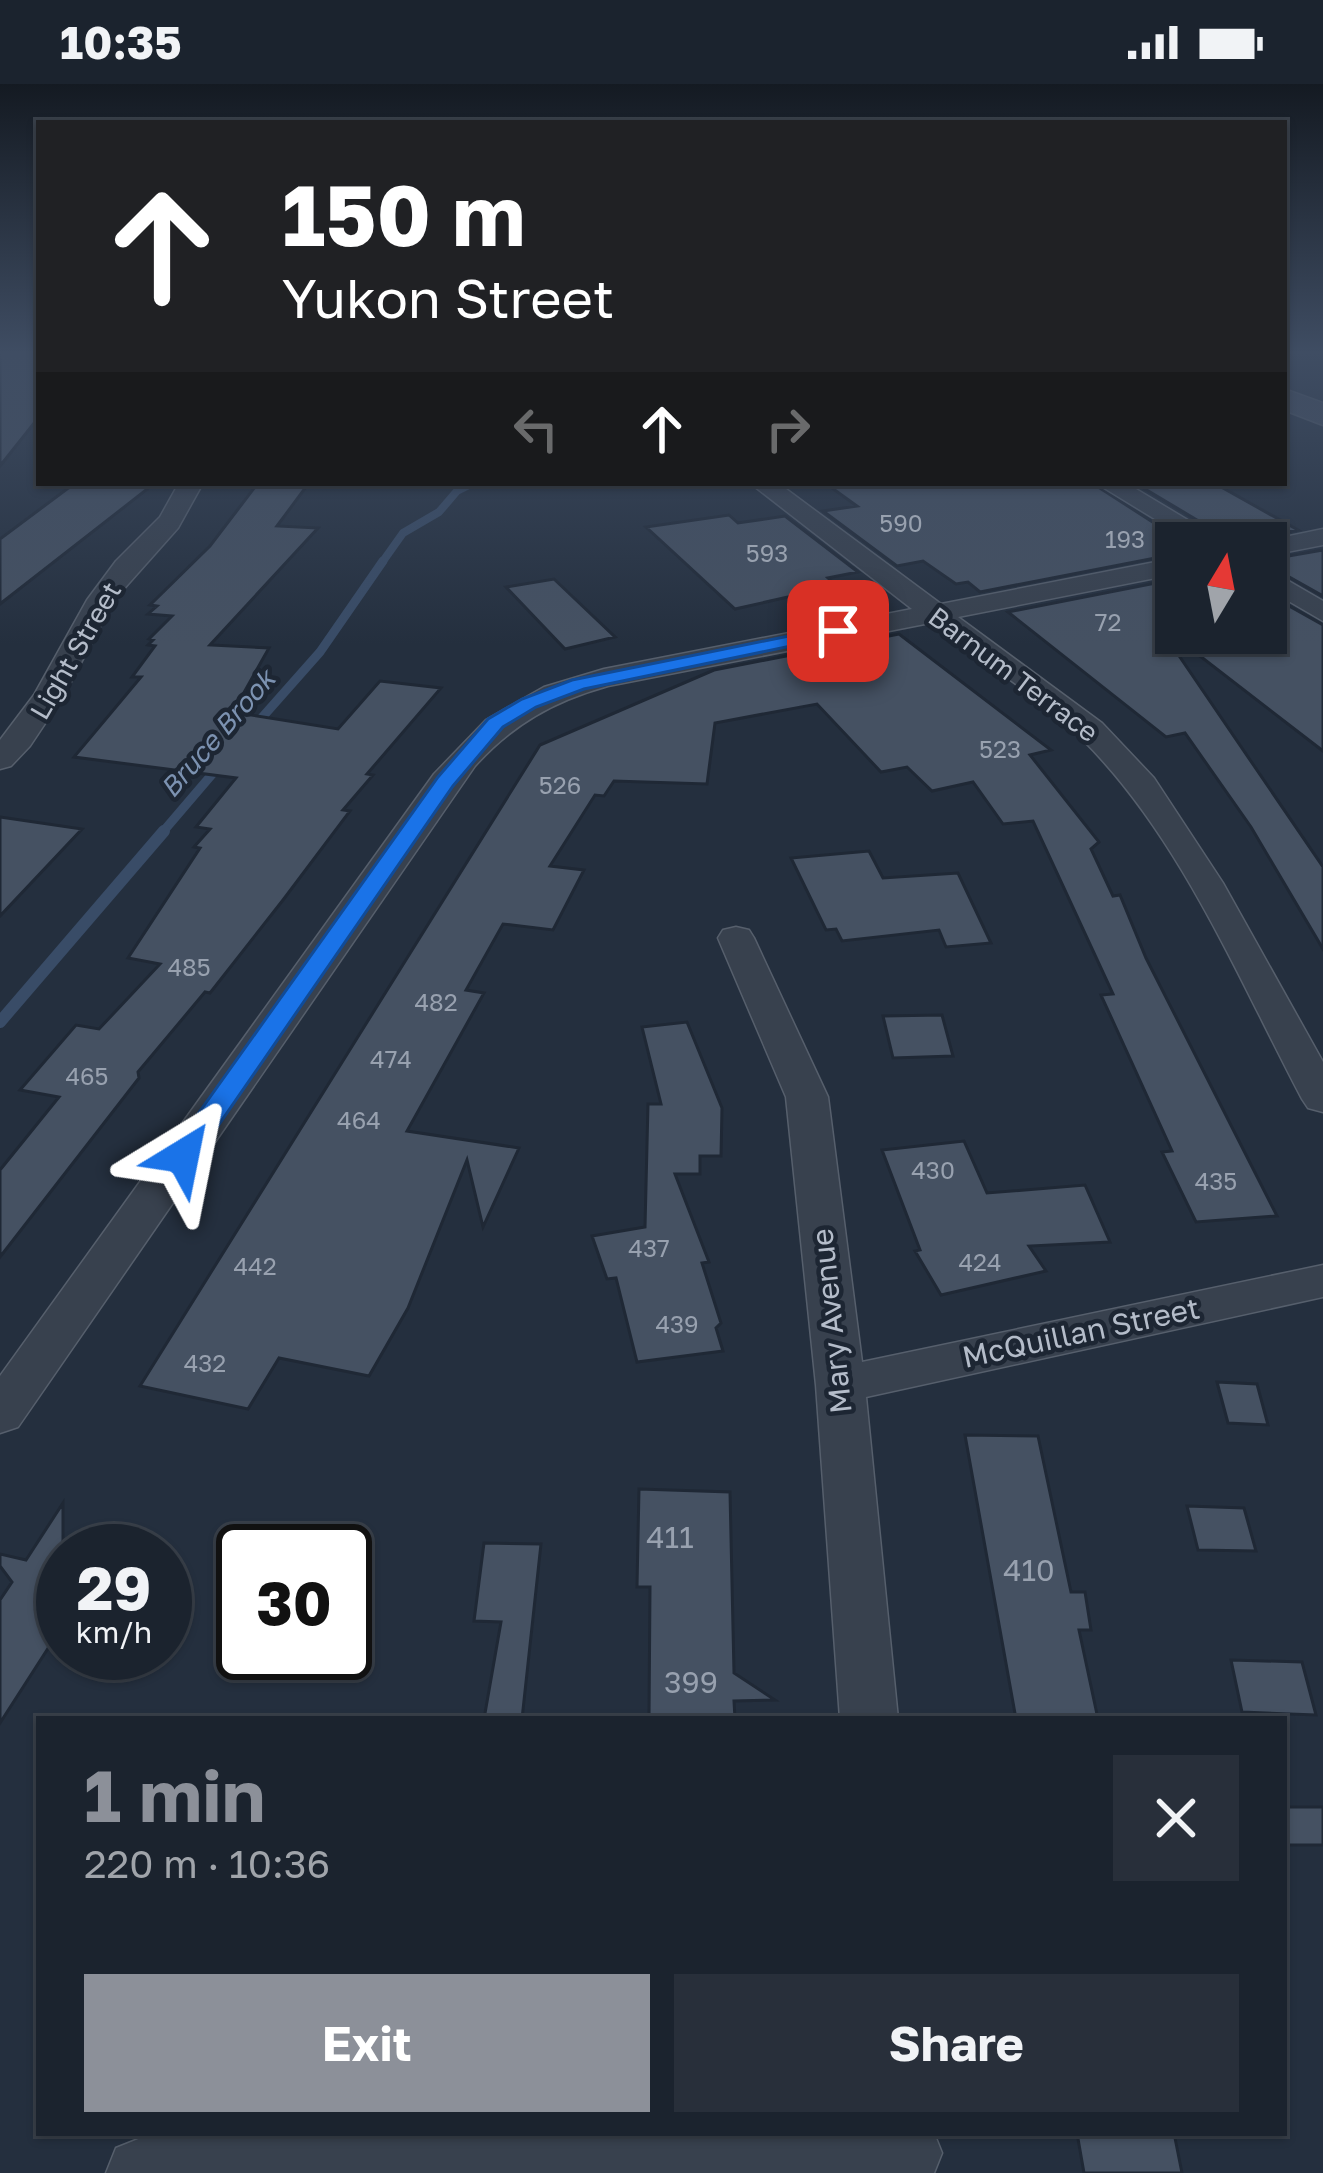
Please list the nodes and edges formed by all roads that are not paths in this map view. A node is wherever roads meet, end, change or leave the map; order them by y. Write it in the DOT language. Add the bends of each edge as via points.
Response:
graph roads {
  1 [pos="189,486"];
  2 [pos="766,486"];
  3 [pos="1113,486"];
  4 [pos="1177,522"];
  5 [pos="1323,537"];
  6 [pos="1287,544"];
  7 [pos="1155,570"];
  8 [pos="1287,589"];
  9 [pos="932,613"];
  10 [pos="1323,613"];
  11 [pos="0,759"];
  12 [pos="736,938"];
  13 [pos="1323,1099"];
  14 [pos="1323,1281"];
  15 [pos="840,1384"];
  16 [pos="0,1414"];
  17 [pos="869,1716"];
  18 [pos="907,2153"];
  19 [pos="141,2173"];
  1 -- 11 [label="street, Light Street" via="165,528 99,604 29,733"];
  2 -- 9 [label="street, Barnum Terrace"];
  3 -- 4 [label="street"];
  5 -- 6 [label="street"];
  7 -- 9 [label="street"];
  8 -- 10 [label="street"];
  9 -- 13 [label="street, Barnum Terrace" via="1090,730 1142,785"];
  9 -- 16 [label="street" via="604,678 496,723"];
  12 -- 15 [label="street, Mary Avenue" via="807,1097"];
  14 -- 15 [label="street, McQuillan Street"];
  15 -- 17 [label="street, Mary Avenue"];
  18 -- 19 [label="street"];
}
